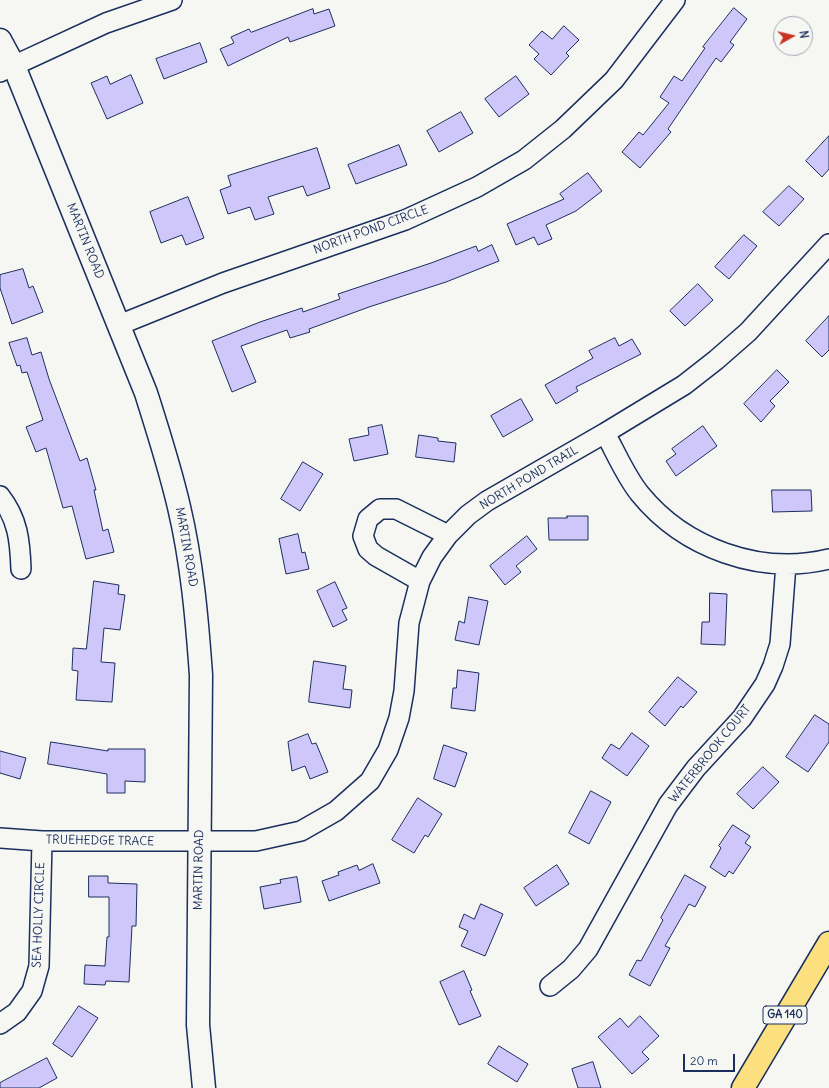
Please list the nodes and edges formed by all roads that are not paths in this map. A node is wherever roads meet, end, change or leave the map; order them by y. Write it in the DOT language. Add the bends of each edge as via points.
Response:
graph roads {
  1 [pos="172,0"];
  2 [pos="675,0"];
  3 [pos="0,40"];
  4 [pos="7,69"];
  5 [pos="829,244"];
  6 [pos="119,325"];
  7 [pos="605,433"];
  8 [pos="0,496"];
  9 [pos="448,535"];
  10 [pos="829,559"];
  11 [pos="786,564"];
  12 [pos="21,569"];
  13 [pos="420,581"];
  14 [pos="0,838"];
  15 [pos="42,841"];
  16 [pos="199,842"];
  17 [pos="829,943"];
  18 [pos="550,986"];
  19 [pos="0,1024"];
  20 [pos="204,1088"];
  21 [pos="743,1088"];
  1 -- 4 [label="street" via="106,23"];
  2 -- 6 [label="street, NORTH POND CIRCLE" via="614,80 563,129 524,160 477,188 405,220 223,283"];
  3 -- 4 [label="street, MARTIN ROAD"];
  4 -- 6 [label="street, MARTIN ROAD"];
  5 -- 7 [label="street, NORTH POND TRAIL" via="748,332 716,360 684,385"];
  6 -- 16 [label="street, MARTIN ROAD" via="164,448 191,567 201,675"];
  7 -- 9 [label="street, NORTH POND TRAIL" via="487,501"];
  7 -- 11 [label="street" via="639,492 656,512 676,529 698,543 723,553 757,561"];
  8 -- 12 [label="street" via="8,506 20,536"];
  9 -- 13 [label="street, NORTH POND TRAIL" via="432,557"];
  9 -- 13 [label="street" via="396,509 380,509 368,519 363,536 368,549"];
  10 -- 11 [label="street"];
  11 -- 18 [label="street, WATERBROOK COURT" via="780,644 765,684 742,718 696,768 668,805 588,949 571,969"];
  13 -- 16 [label="street, NORTH POND TRAIL" via="409,622 404,691 399,718 388,750 370,782 336,811 301,832 256,841"];
  14 -- 15 [label="street, TRUEHEDGE TRACE"];
  15 -- 16 [label="street, TRUEHEDGE TRACE"];
  15 -- 19 [label="street, SEA HOLLY CIRCLE" via="39,966 32,991 17,1012"];
  16 -- 20 [label="street, MARTIN ROAD" via="198,1024"];
  17 -- 21 [label="main road, GA 140"];
}
